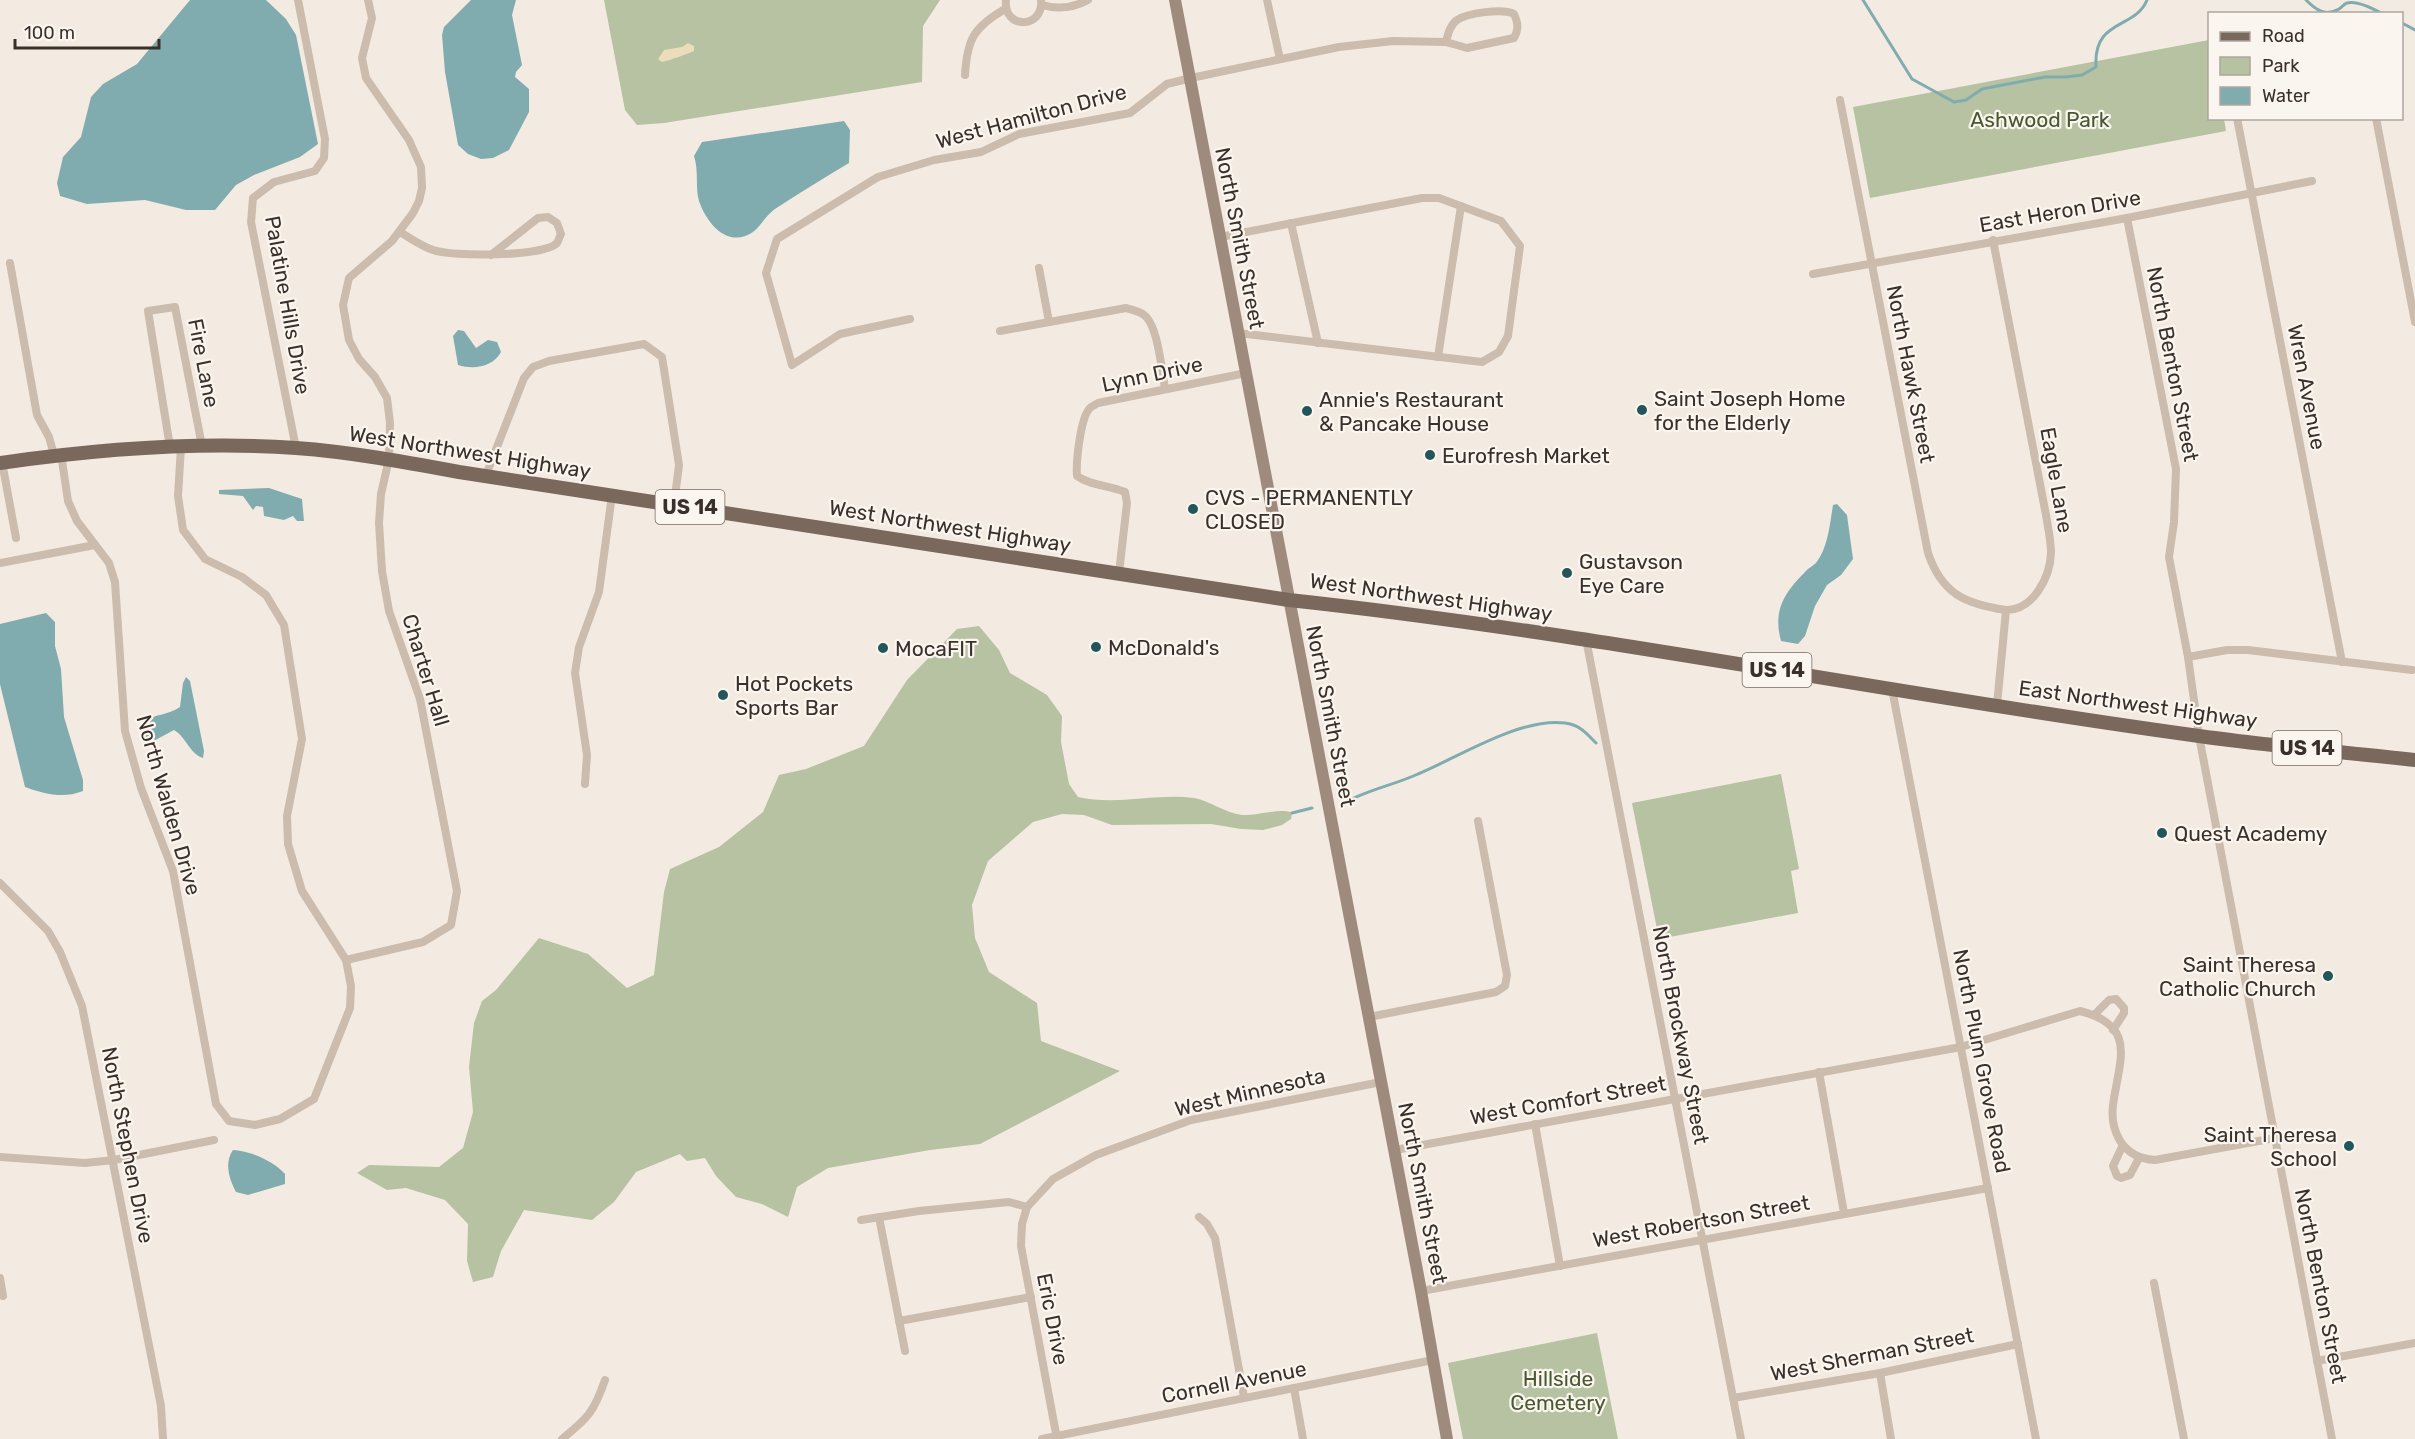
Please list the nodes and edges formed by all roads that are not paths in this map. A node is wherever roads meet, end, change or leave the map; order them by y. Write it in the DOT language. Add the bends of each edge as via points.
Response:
graph roads {
  1 [pos="298,0"];
  2 [pos="368,0"];
  3 [pos="1088,0"];
  4 [pos="1175,0"];
  5 [pos="1267,0"];
  6 [pos="1041,3"];
  7 [pos="1006,4"];
  8 [pos="1446,42"];
  9 [pos="1280,58"];
  10 [pos="965,75"];
  11 [pos="1191,78"];
  12 [pos="1840,100"];
  13 [pos="2237,120"];
  14 [pos="2376,120"];
  15 [pos="2313,181"];
  16 [pos="2250,193"];
  17 [pos="1461,206"];
  18 [pos="2127,218"];
  19 [pos="1291,223"];
  20 [pos="400,232"];
  21 [pos="1220,237"];
  22 [pos="1993,240"];
  23 [pos="491,255"];
  24 [pos="10,263"];
  25 [pos="1871,263"];
  26 [pos="1039,268"];
  27 [pos="1813,274"];
  28 [pos="910,319"];
  29 [pos="1049,322"];
  30 [pos="2415,322"];
  31 [pos="1000,331"];
  32 [pos="1238,333"];
  33 [pos="1318,343"];
  34 [pos="1438,357"];
  35 [pos="1246,373"];
  36 [pos="1165,389"];
  37 [pos="202,446"];
  38 [pos="176,447"];
  39 [pos="296,448"];
  40 [pos="57,455"];
  41 [pos="389,459"];
  42 [pos="1,462"];
  43 [pos="486,475"];
  44 [pos="612,495"];
  45 [pos="674,504"];
  46 [pos="16,538"];
  47 [pos="95,545"];
  48 [pos="0,563"];
  49 [pos="1119,573"];
  50 [pos="1289,600"];
  51 [pos="2006,610"];
  52 [pos="1586,639"];
  53 [pos="2188,657"];
  54 [pos="2342,662"];
  55 [pos="2412,670"];
  56 [pos="1892,689"];
  57 [pos="1997,705"];
  58 [pos="2199,736"];
  59 [pos="2415,760"];
  60 [pos="585,784"];
  61 [pos="1478,821"];
  62 [pos="0,883"];
  63 [pos="346,960"];
  64 [pos="2094,1015"];
  65 [pos="1369,1017"];
  66 [pos="2113,1030"];
  67 [pos="1961,1047"];
  68 [pos="1819,1072"];
  69 [pos="1382,1082"];
  70 [pos="1675,1099"];
  71 [pos="1535,1124"];
  72 [pos="2275,1138"];
  73 [pos="214,1140"];
  74 [pos="2122,1147"];
  75 [pos="1395,1150"];
  76 [pos="0,1157"];
  77 [pos="2139,1158"];
  78 [pos="114,1160"];
  79 [pos="1988,1188"];
  80 [pos="1027,1207"];
  81 [pos="1844,1213"];
  82 [pos="879,1217"];
  83 [pos="1199,1217"];
  84 [pos="861,1220"];
  85 [pos="1702,1240"];
  86 [pos="1560,1266"];
  87 [pos="0,1278"];
  88 [pos="2154,1283"];
  89 [pos="1421,1291"];
  90 [pos="3,1296"];
  91 [pos="1031,1297"];
  92 [pos="899,1321"];
  93 [pos="2415,1343"];
  94 [pos="2018,1344"];
  95 [pos="905,1351"];
  96 [pos="1433,1360"];
  97 [pos="2317,1361"];
  98 [pos="1880,1373"];
  99 [pos="605,1380"];
  100 [pos="1294,1388"];
  101 [pos="1244,1397"];
  102 [pos="1733,1398"];
  103 [pos="1057,1438"];
  104 [pos="163,1439"];
  105 [pos="562,1439"];
  106 [pos="1042,1439"];
  107 [pos="1304,1439"];
  108 [pos="1448,1439"];
  109 [pos="1741,1439"];
  110 [pos="1891,1439"];
  111 [pos="2036,1439"];
  112 [pos="2184,1439"];
  113 [pos="2332,1439"];
  1 -- 39 [label="street, Palatine Hills Drive" via="325,139 324,158 315,171 274,182 253,198 251,222"];
  2 -- 20 [label="street, Charter Hall" via="372,18 362,58 366,78 409,140 423,188"];
  3 -- 6 [label="street" via="1072,8 1054,9"];
  4 -- 11 [label="street, North Smith Street"];
  5 -- 9 [label="street"];
  6 -- 7 [label="street" via="1039,15 1025,23 1012,19"];
  7 -- 10 [label="street" via="974,33 966,51"];
  8 -- 8 [label="street, West Hamilton Drive" via="1459,18 1500,10 1514,14 1517,22 1514,38 1467,48"];
  8 -- 9 [label="street, West Hamilton Drive" via="1393,41"];
  9 -- 11 [label="street, West Hamilton Drive"];
  11 -- 21 [label="street, North Smith Street"];
  11 -- 28 [label="street, West Hamilton Drive" via="1167,84 1130,113 1020,134 981,152 934,160 878,177 777,239 766,273 792,365 840,334"];
  12 -- 25 [label="street, North Hawk Street"];
  13 -- 16 [label="street, Wren Avenue"];
  14 -- 30 [label="street"];
  15 -- 16 [label="street, East Heron Drive"];
  16 -- 18 [label="street, East Heron Drive"];
  16 -- 54 [label="street, Wren Avenue"];
  17 -- 19 [label="street" via="1439,198 1422,198"];
  17 -- 34 [label="street"];
  17 -- 34 [label="street" via="1501,221 1520,246 1508,336 1498,352 1482,362"];
  18 -- 22 [label="street, East Heron Drive"];
  18 -- 53 [label="street, North Benton Street" via="2176,470 2169,557"];
  19 -- 21 [label="street"];
  19 -- 33 [label="street"];
  20 -- 23 [label="street" via="434,251"];
  20 -- 41 [label="street, Charter Hall" via="349,278 343,305 348,339 387,398"];
  21 -- 32 [label="street, North Smith Street"];
  22 -- 25 [label="street, East Heron Drive"];
  22 -- 51 [label="street, Eagle Lane" via="2051,554 2044,579 2032,599 2018,609"];
  23 -- 23 [label="street" via="538,218 548,217 557,223 561,234 549,247 507,256"];
  24 -- 40 [label="street, North Walden Drive" via="38,416"];
  25 -- 27 [label="street, East Heron Drive"];
  25 -- 51 [label="street, North Hawk Street" via="1932,566 1952,593 1982,606"];
  26 -- 29 [label="street"];
  29 -- 31 [label="street"];
  29 -- 36 [label="street" via="1126,308 1146,316 1154,330"];
  32 -- 33 [label="street"];
  32 -- 35 [label="street, North Smith Street"];
  33 -- 34 [label="street"];
  35 -- 36 [label="street, Lynn Drive"];
  35 -- 50 [label="street, North Smith Street"];
  36 -- 49 [label="street, Lynn Drive" via="1098,403 1084,416 1077,476 1085,482 1125,492"];
  37 -- 38 [label="main road, West Northwest Highway / US 14"];
  37 -- 38 [label="street, Fire Lane" via="175,307 148,311"];
  37 -- 39 [label="main road, West Northwest Highway / US 14"];
  38 -- 40 [label="main road, West Northwest Highway / US 14"];
  38 -- 63 [label="street" via="183,530 205,559 242,577 266,595 284,625 302,739 287,816 288,844 302,891"];
  39 -- 41 [label="main road, West Northwest Highway / US 14"];
  40 -- 42 [label="main road, West Northwest Highway / US 14"];
  40 -- 47 [label="street, North Walden Drive" via="68,501"];
  41 -- 43 [label="main road, West Northwest Highway / US 14"];
  41 -- 63 [label="street, Charter Hall" via="379,523 382,571 389,610 420,699 457,891 451,925 423,942"];
  42 -- 46 [label="street"];
  43 -- 44 [label="main road, West Northwest Highway / US 14"];
  43 -- 45 [label="street" via="524,378 533,368 549,361 644,344 662,357 679,465"];
  44 -- 45 [label="main road, West Northwest Highway / US 14"];
  44 -- 60 [label="street" via="599,592 579,647 575,673 587,755"];
  45 -- 49 [label="main road, West Northwest Highway / US 14"];
  47 -- 48 [label="street"];
  47 -- 63 [label="street, North Walden Drive" via="109,562 116,582 125,731 141,788 173,871 216,1104 229,1121 255,1125 280,1119 314,1099 350,1008"];
  49 -- 50 [label="main road, West Northwest Highway / US 14"];
  50 -- 52 [label="main road, West Northwest Highway / US 14"];
  50 -- 65 [label="street, North Smith Street"];
  51 -- 57 [label="street"];
  52 -- 56 [label="main road, West Northwest Highway / US 14"];
  52 -- 70 [label="street, North Brockway Street"];
  53 -- 54 [label="street" via="2248,650"];
  53 -- 58 [label="street, North Benton Street"];
  54 -- 55 [label="street"];
  56 -- 57 [label="main road, East Northwest Highway / US 14"];
  56 -- 67 [label="street, North Plum Grove Road"];
  57 -- 58 [label="main road, East Northwest Highway / US 14"];
  58 -- 59 [label="main road, East Northwest Highway / US 14"];
  58 -- 72 [label="street, North Benton Street"];
  61 -- 65 [label="street" via="1507,975 1505,986 1496,992"];
  62 -- 78 [label="street, North Stephen Drive" via="48,931 72,980 82,1006"];
  64 -- 66 [label="street"];
  64 -- 66 [label="street" via="2109,1000 2116,999 2124,1013"];
  64 -- 67 [label="street, West Comfort Street" via="2071,1013"];
  65 -- 69 [label="street, North Smith Street"];
  66 -- 74 [label="street" via="2123,1051 2113,1101 2113,1126"];
  67 -- 68 [label="street, West Comfort Street"];
  67 -- 79 [label="street, North Plum Grove Road"];
  68 -- 70 [label="street, West Comfort Street"];
  68 -- 81 [label="street"];
  69 -- 75 [label="street, North Smith Street"];
  69 -- 80 [label="street, West Minnesota" via="1191,1120 1096,1155 1053,1179"];
  70 -- 71 [label="street, West Comfort Street"];
  70 -- 85 [label="street, North Brockway Street"];
  71 -- 75 [label="street, West Comfort Street"];
  71 -- 86 [label="street"];
  72 -- 77 [label="street" via="2155,1160"];
  72 -- 97 [label="street, North Benton Street"];
  73 -- 78 [label="street"];
  74 -- 77 [label="street"];
  74 -- 77 [label="street" via="2113,1166 2117,1176 2130,1175"];
  75 -- 89 [label="street, North Smith Street"];
  76 -- 78 [label="street" via="65,1162"];
  78 -- 104 [label="street, North Stephen Drive" via="161,1406"];
  79 -- 81 [label="street, West Robertson Street"];
  79 -- 94 [label="street, North Plum Grove Road"];
  80 -- 82 [label="street" via="1009,1202"];
  80 -- 91 [label="street, Eric Drive" via="1021,1246"];
  81 -- 85 [label="street, West Robertson Street"];
  82 -- 84 [label="street"];
  82 -- 92 [label="street"];
  83 -- 101 [label="street" via="1215,1238"];
  85 -- 86 [label="street, West Robertson Street"];
  85 -- 102 [label="street, North Brockway Street"];
  86 -- 89 [label="street, West Robertson Street"];
  87 -- 90 [label="street"];
  88 -- 112 [label="street"];
  89 -- 96 [label="street, North Smith Street"];
  91 -- 92 [label="street"];
  91 -- 103 [label="street, Eric Drive"];
  92 -- 95 [label="street"];
  93 -- 97 [label="street"];
  94 -- 98 [label="street, West Sherman Street"];
  94 -- 111 [label="street, North Plum Grove Road"];
  96 -- 100 [label="street, Cornell Avenue"];
  96 -- 108 [label="street, North Smith Street"];
  97 -- 113 [label="street, North Benton Street"];
  98 -- 102 [label="street, West Sherman Street"];
  98 -- 110 [label="street"];
  99 -- 105 [label="street" via="597,1404 586,1420"];
  100 -- 101 [label="street, Cornell Avenue"];
  100 -- 107 [label="street"];
  101 -- 103 [label="street, Cornell Avenue"];
  102 -- 109 [label="street, North Brockway Street"];
  103 -- 106 [label="street, Cornell Avenue"];
}
